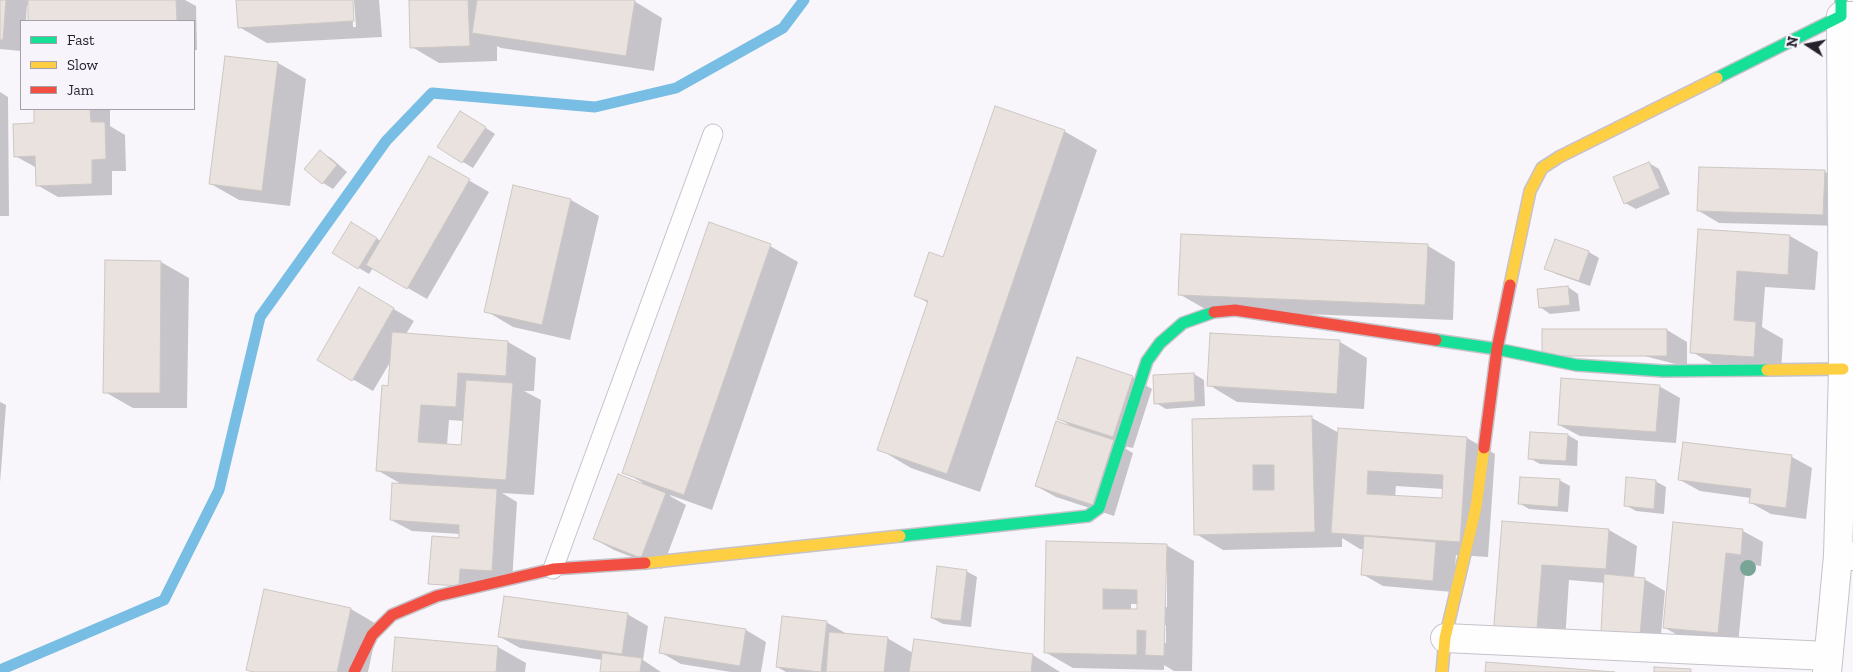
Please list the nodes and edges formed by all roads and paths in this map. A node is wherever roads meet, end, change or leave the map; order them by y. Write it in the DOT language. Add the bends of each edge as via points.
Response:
graph roads {
  1 [pos="1845,10"];
  2 [pos="713,134"];
  3 [pos="1497,349"];
  4 [pos="1843,370"];
  5 [pos="1845,556"];
  6 [pos="553,569"];
  7 [pos="1445,638"];
  8 [pos="1828,664"];
  9 [pos="354,672"];
  10 [pos="1442,672"];
  1 -- 3 [label="street" via="1542,168 1530,191"];
  1 -- 4 [label="street"];
  2 -- 6 [label="lane"];
  3 -- 4 [label="street" via="1576,365 1663,371"];
  3 -- 6 [label="street" via="1235,310 1208,312 1183,323 1160,343 1147,361 1099,508 1088,516 637,564"];
  3 -- 7 [label="street" via="1476,507"];
  4 -- 5 [label="street"];
  5 -- 8 [label="street"];
  6 -- 9 [label="street" via="437,596 392,615 372,635"];
  7 -- 8 [label="street"];
  7 -- 10 [label="street"];
}
